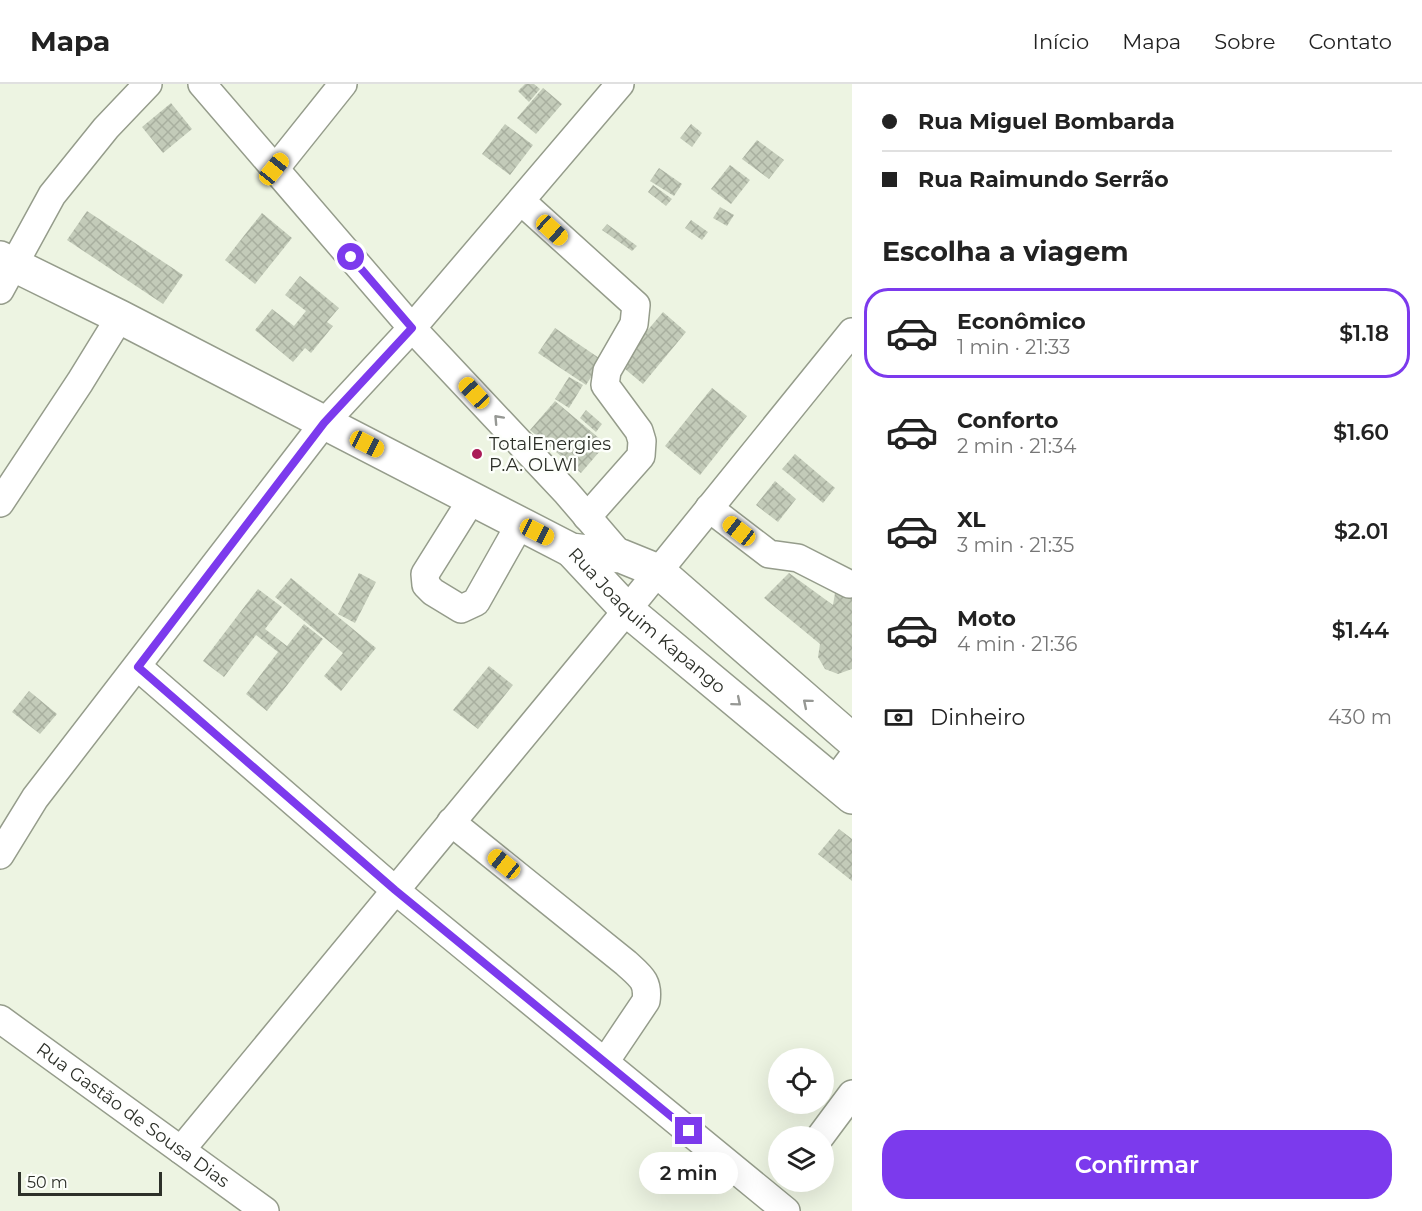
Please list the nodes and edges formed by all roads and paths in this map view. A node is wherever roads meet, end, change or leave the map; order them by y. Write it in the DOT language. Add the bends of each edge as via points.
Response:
graph roads {
  1 [pos="148,84"];
  2 [pos="202,84"];
  3 [pos="343,84"];
  4 [pos="620,84"];
  5 [pos="274,169"];
  6 [pos="520,201"];
  7 [pos="4,271"];
  8 [pos="120,317"];
  9 [pos="412,328"];
  10 [pos="852,332"];
  11 [pos="324,423"];
  12 [pos="472,499"];
  13 [pos="0,503"];
  14 [pos="709,508"];
  15 [pos="587,517"];
  16 [pos="520,524"];
  17 [pos="571,550"];
  18 [pos="621,556"];
  19 [pos="658,571"];
  20 [pos="849,584"];
  21 [pos="627,610"];
  22 [pos="138,667"];
  23 [pos="852,740"];
  24 [pos="846,779"];
  25 [pos="451,822"];
  26 [pos="0,855"];
  27 [pos="395,890"];
  28 [pos="0,1018"];
  29 [pos="604,1062"];
  30 [pos="852,1094"];
  31 [pos="828,1126"];
  32 [pos="181,1150"];
  33 [pos="778,1201"];
  34 [pos="265,1211"];
  1 -- 7 [label="street" via="74,165"];
  2 -- 5 [label="street"];
  3 -- 5 [label="street"];
  4 -- 6 [label="street"];
  5 -- 9 [label="street"];
  6 -- 9 [label="street"];
  6 -- 15 [label="street" via="636,305 634,324 607,371 605,385 639,431 641,456"];
  7 -- 8 [label="main road"];
  8 -- 11 [label="main road"];
  8 -- 13 [label="street"];
  9 -- 11 [label="street"];
  15 -- 9 [label="street, one-way"];
  10 -- 14 [label="street"];
  11 -- 12 [label="main road"];
  11 -- 22 [label="street"];
  12 -- 16 [label="main road"];
  12 -- 16 [label="street" via="425,574 426,585 433,592 461,609 476,602"];
  14 -- 19 [label="street"];
  14 -- 20 [label="street" via="769,554 798,558"];
  15 -- 18 [label="street"];
  16 -- 17 [label="main road"];
  17 -- 18 [label="main road, Rua Joaquim Kapango"];
  17 -- 21 [label="main road, Rua Joaquim Kapango"];
  18 -- 19 [label="main road, Rua Joaquim Kapango"];
  19 -- 21 [label="street"];
  23 -- 19 [label="main road, Rua Joaquim Kapango, one-way"];
  21 -- 24 [label="main road, Rua Joaquim Kapango, one-way"];
  21 -- 25 [label="street"];
  22 -- 26 [label="street" via="35,798"];
  22 -- 27 [label="street"];
  25 -- 27 [label="street"];
  25 -- 29 [label="street" via="643,979 648,989 646,1001"];
  27 -- 29 [label="street"];
  27 -- 32 [label="street"];
  28 -- 32 [label="street, Rua Gastão de Sousa Dias"];
  29 -- 33 [label="street"];
  30 -- 31 [label="street"];
  32 -- 34 [label="street, Rua Gastão de Sousa Dias"];
}
